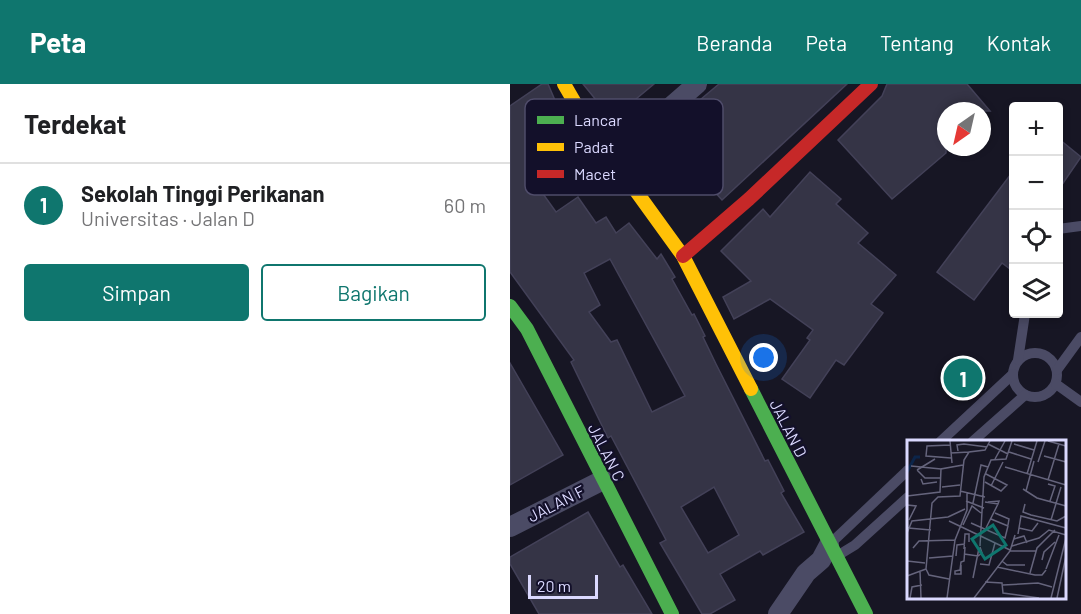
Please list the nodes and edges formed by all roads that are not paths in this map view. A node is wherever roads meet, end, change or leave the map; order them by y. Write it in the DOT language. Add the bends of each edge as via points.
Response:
graph roads {
  1 [pos="564,84"];
  2 [pos="698,84"];
  3 [pos="871,84"];
  4 [pos="573,99"];
  5 [pos="681,99"];
  6 [pos="639,195"];
  7 [pos="1081,226"];
  8 [pos="1063,228"];
  9 [pos="683,256"];
  10 [pos="510,306"];
  11 [pos="1023,318"];
  12 [pos="518,334"];
  13 [pos="1081,337"];
  14 [pos="1018,360"];
  15 [pos="1057,370"];
  16 [pos="1013,374"];
  17 [pos="1056,384"];
  18 [pos="1025,395"];
  19 [pos="1081,402"];
  20 [pos="941,440"];
  21 [pos="973,440"];
  22 [pos="907,472"];
  23 [pos="603,480"];
  24 [pos="907,499"];
  25 [pos="510,527"];
  26 [pos="829,554"];
  27 [pos="672,614"];
  28 [pos="778,614"];
  29 [pos="866,614"];
  1 -- 4 [label="street, JALAN D"];
  2 -- 5 [label="street"];
  3 -- 9 [label="street"];
  6 -- 9 [label="street, JALAN D"];
  7 -- 8 [label="lane"];
  9 -- 26 [label="street, JALAN D"];
  10 -- 12 [label="street, JALAN C"];
  11 -- 14 [label="lane"];
  12 -- 23 [label="street, JALAN C"];
  13 -- 15 [label="lane"];
  14 -- 15 [label="lane" via="1041,353 1054,362"];
  14 -- 16 [label="lane"];
  15 -- 17 [label="lane"];
  16 -- 18 [label="lane" via="1014,382"];
  16 -- 20 [label="lane"];
  17 -- 18 [label="lane" via="1043,396"];
  17 -- 19 [label="lane"];
  18 -- 21 [label="lane"];
  22 -- 26 [label="lane"];
  23 -- 25 [label="street, JALAN F"];
  23 -- 27 [label="street, JALAN C"];
  24 -- 26 [label="lane" via="855,545"];
  26 -- 28 [label="street" via="806,573"];
  26 -- 29 [label="street, JALAN D"];
}
